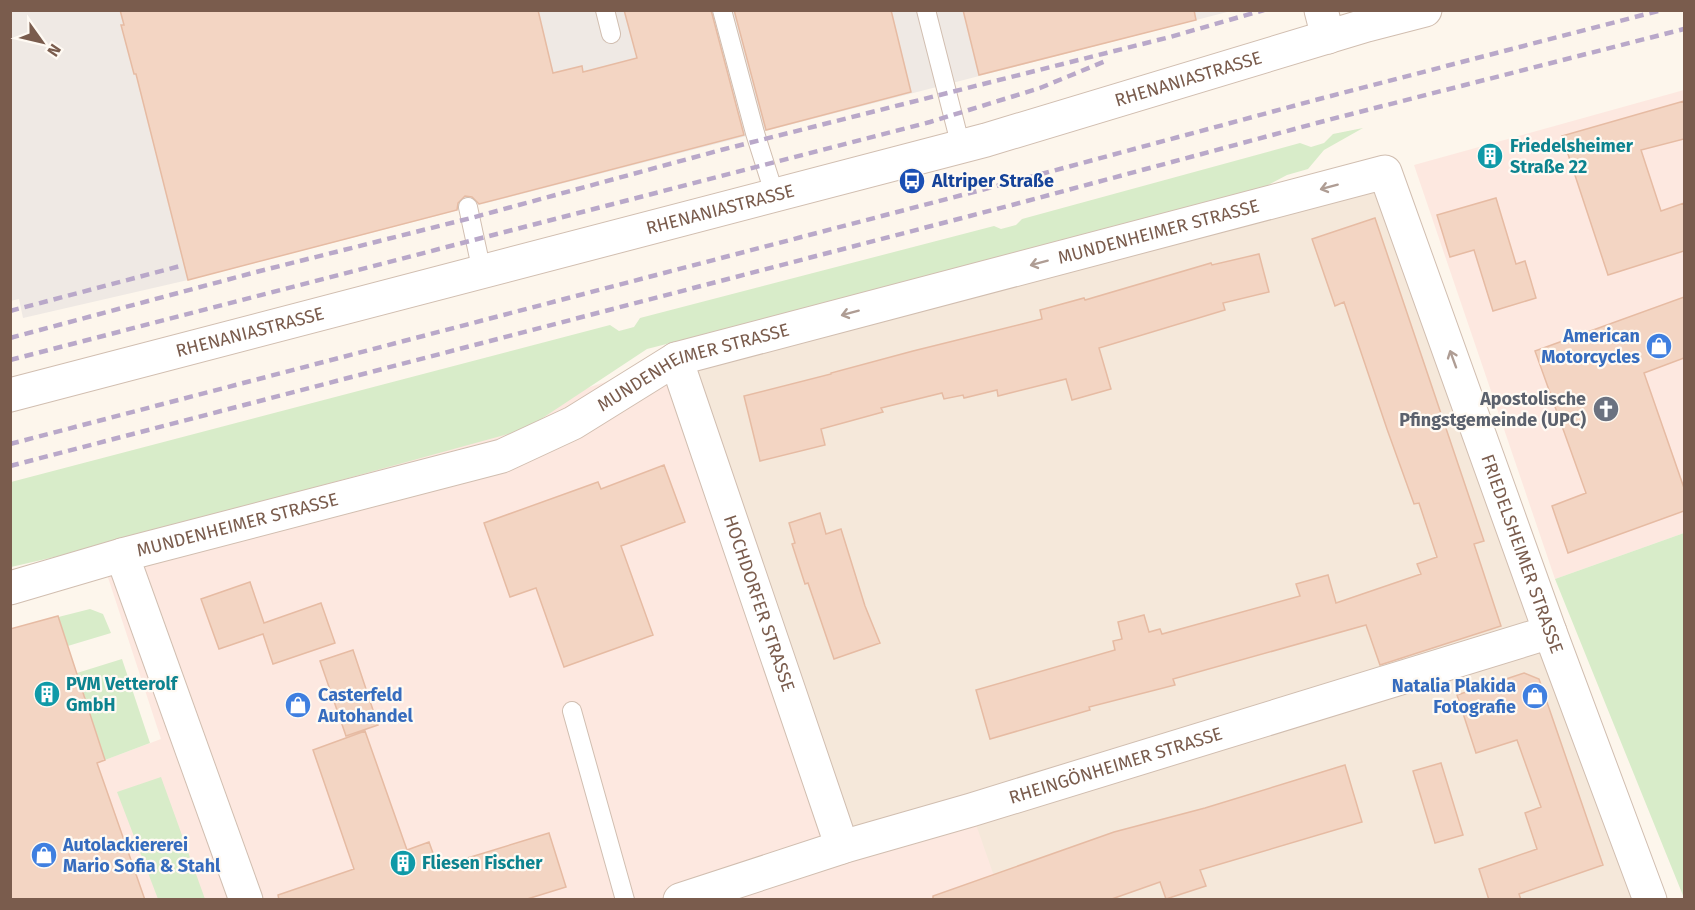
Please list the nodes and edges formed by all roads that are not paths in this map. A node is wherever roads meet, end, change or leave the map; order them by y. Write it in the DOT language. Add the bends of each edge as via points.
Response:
graph roads {
  1 [pos="605,10"];
  2 [pos="722,10"];
  3 [pos="926,10"];
  4 [pos="1425,10"];
  5 [pos="1324,24"];
  6 [pos="611,34"];
  7 [pos="961,147"];
  8 [pos="1386,172"];
  9 [pos="775,196"];
  10 [pos="468,207"];
  11 [pos="482,272"];
  12 [pos="676,359"];
  13 [pos="10,395"];
  14 [pos="122,555"];
  15 [pos="10,588"];
  16 [pos="1551,632"];
  17 [pos="572,711"];
  18 [pos="842,848"];
  19 [pos="246,900"];
  20 [pos="625,900"];
  21 [pos="680,900"];
  22 [pos="1650,900"];
  1 -- 6 [label="lane"];
  2 -- 9 [label="lane"];
  3 -- 7 [label="lane"];
  4 -- 5 [label="street, RHENANIASTRASSE"];
  5 -- 7 [label="street, RHENANIASTRASSE"];
  7 -- 9 [label="street, RHENANIASTRASSE"];
  8 -- 12 [label="street, MUNDENHEIMER STRASSE, one-way"];
  16 -- 8 [label="street, FRIEDELSHEIMER STRASSE, one-way"];
  9 -- 11 [label="street, RHENANIASTRASSE"];
  10 -- 11 [label="lane"];
  11 -- 13 [label="street, RHENANIASTRASSE"];
  12 -- 14 [label="street, MUNDENHEIMER STRASSE" via="573,423 502,456"];
  12 -- 18 [label="street, HOCHDORFER STRASSE"];
  14 -- 15 [label="street, MUNDENHEIMER STRASSE"];
  14 -- 19 [label="street"];
  16 -- 18 [label="street, RHEINGÖNHEIMER STRASSE"];
  16 -- 22 [label="street, FRIEDELSHEIMER STRASSE"];
  17 -- 20 [label="lane"];
  18 -- 21 [label="street, RHEINGÖNHEIMER STRASSE"];
}
